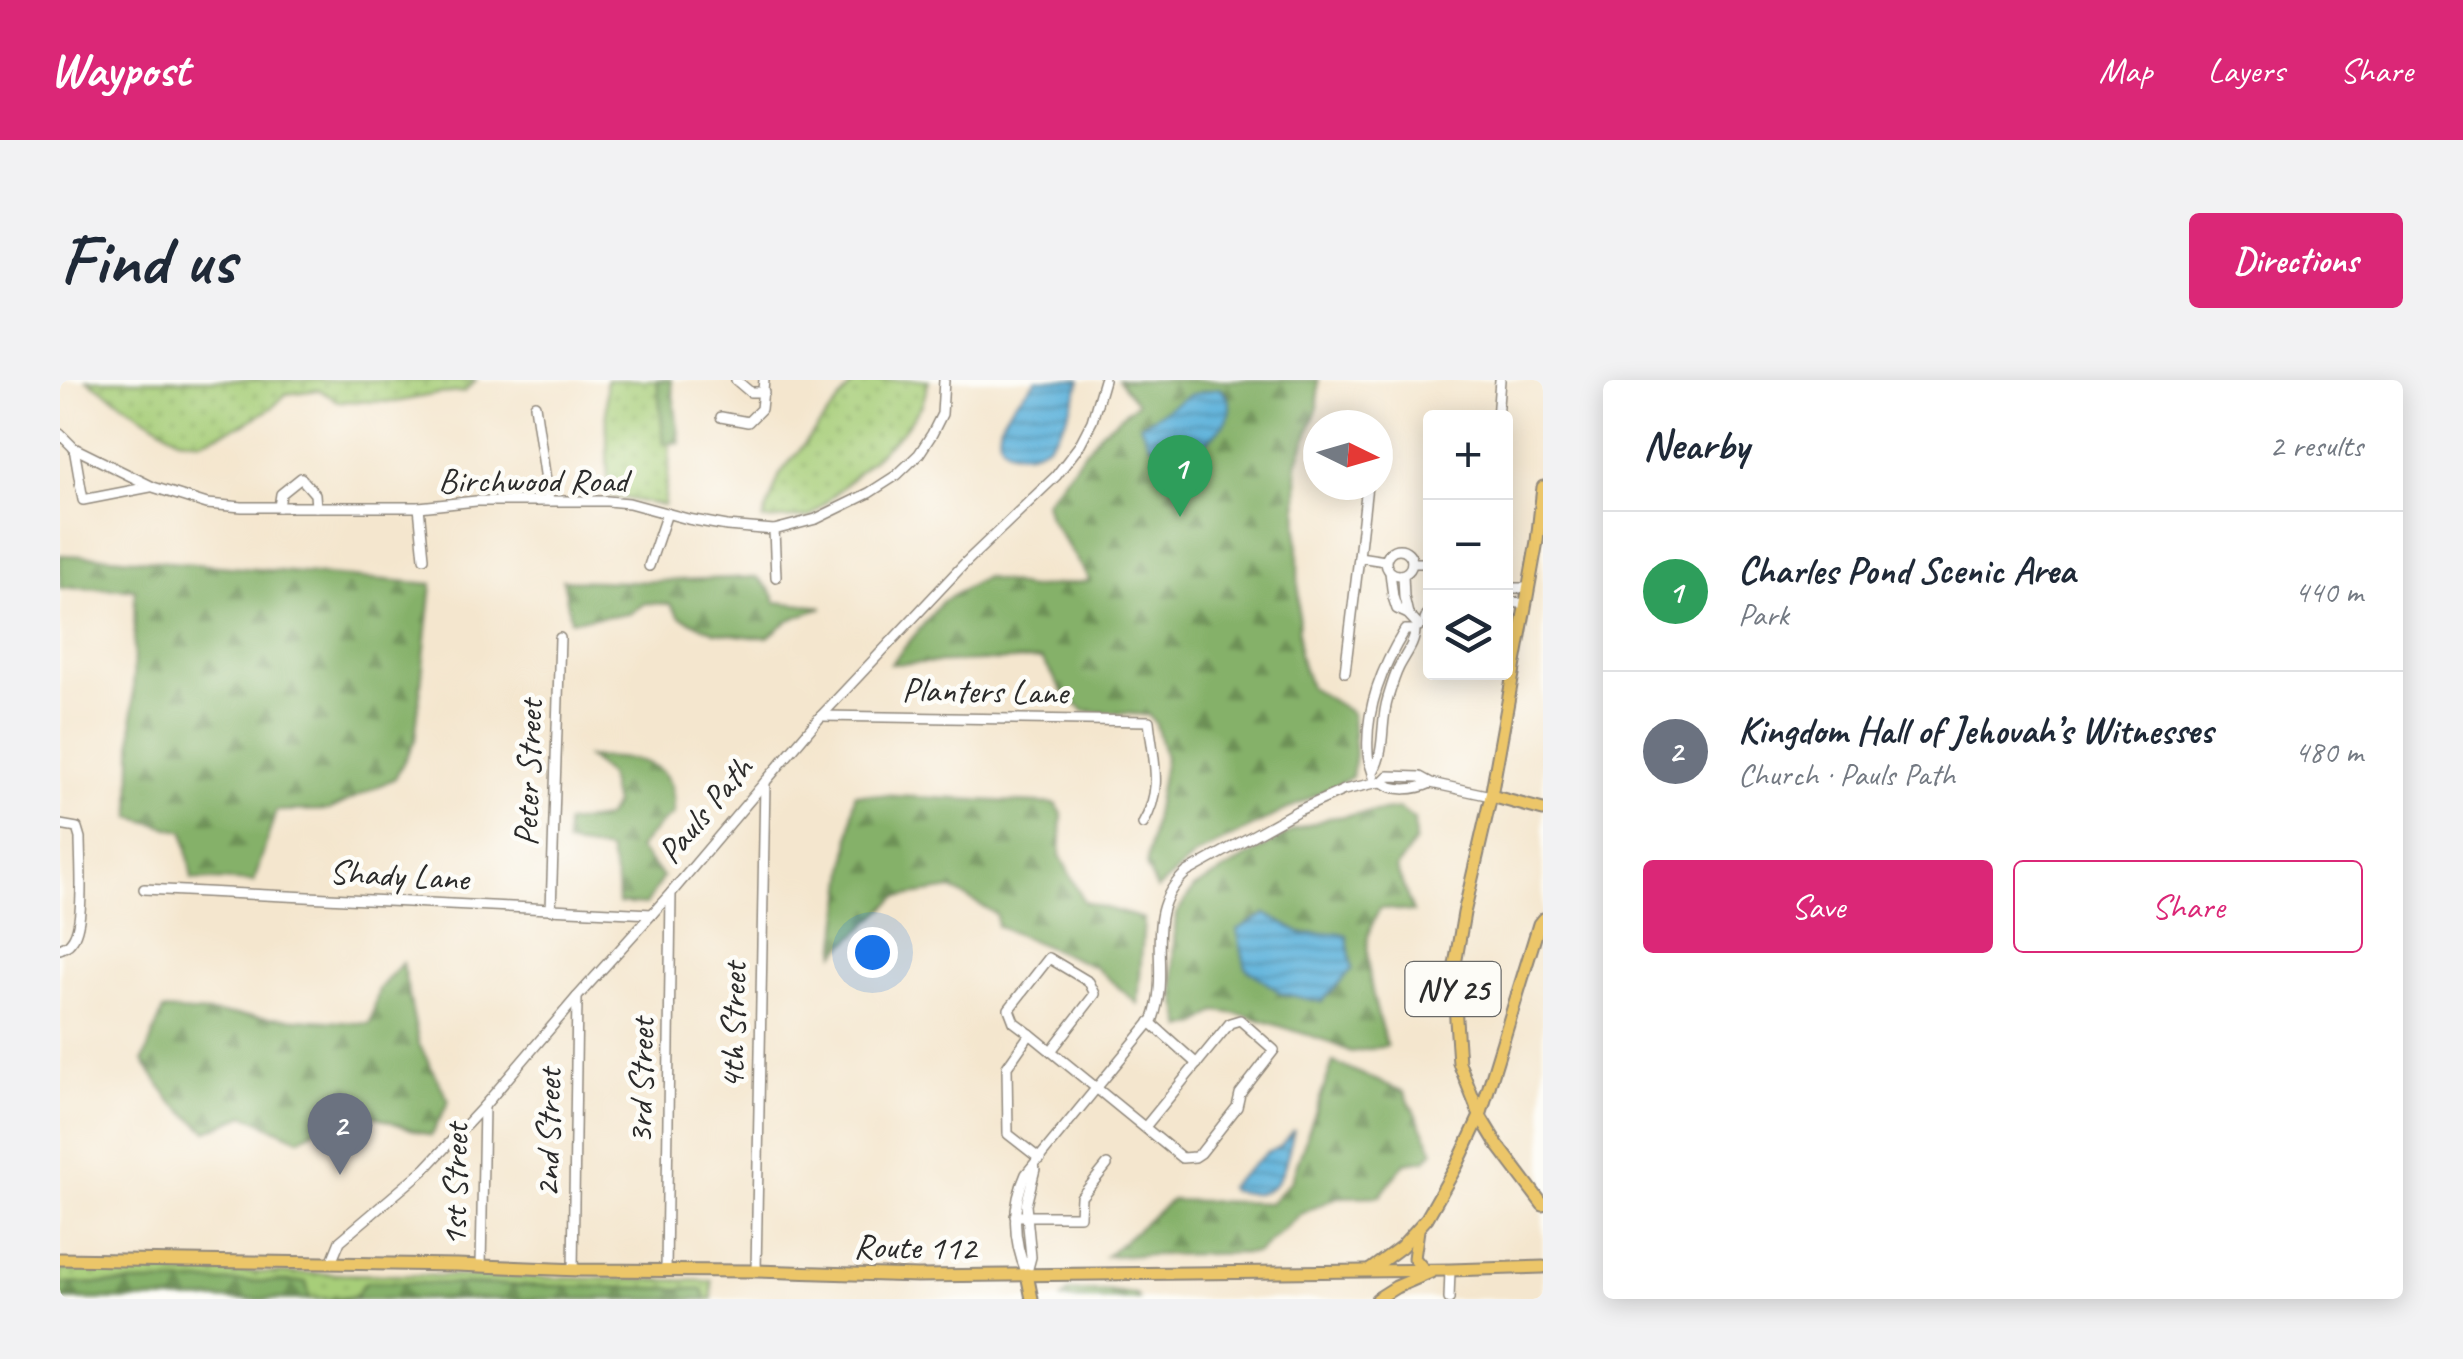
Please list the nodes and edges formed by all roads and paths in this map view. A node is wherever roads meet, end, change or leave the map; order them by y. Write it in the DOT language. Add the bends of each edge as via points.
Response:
graph roads {
  1 [pos="736,380"];
  2 [pos="764,380"];
  3 [pos="944,380"];
  4 [pos="1104,380"];
  5 [pos="1500,380"];
  6 [pos="764,392"];
  7 [pos="536,405"];
  8 [pos="1498,410"];
  9 [pos="721,418"];
  10 [pos="60,434"];
  11 [pos="74,448"];
  12 [pos="152,487"];
  13 [pos="1543,487"];
  14 [pos="1365,500"];
  15 [pos="548,502"];
  16 [pos="279,506"];
  17 [pos="316,507"];
  18 [pos="420,508"];
  19 [pos="667,513"];
  20 [pos="774,530"];
  21 [pos="424,558"];
  22 [pos="1359,558"];
  23 [pos="1386,561"];
  24 [pos="1412,562"];
  25 [pos="1423,563"];
  26 [pos="649,566"];
  27 [pos="1390,572"];
  28 [pos="1403,576"];
  29 [pos="776,578"];
  30 [pos="1513,588"];
  31 [pos="1528,588"];
  32 [pos="1513,602"];
  33 [pos="1525,604"];
  34 [pos="1408,614"];
  35 [pos="1422,624"];
  36 [pos="560,638"];
  37 [pos="1346,672"];
  38 [pos="821,716"];
  39 [pos="765,782"];
  40 [pos="1379,783"];
  41 [pos="1491,796"];
  42 [pos="1543,810"];
  43 [pos="1143,824"];
  44 [pos="60,825"];
  45 [pos="144,890"];
  46 [pos="671,893"];
  47 [pos="552,910"];
  48 [pos="652,914"];
  49 [pos="1543,919"];
  50 [pos="60,949"];
  51 [pos="577,997"];
  52 [pos="1150,1022"];
  53 [pos="1030,1034"];
  54 [pos="1052,1051"];
  55 [pos="1196,1064"];
  56 [pos="1098,1088"];
  57 [pos="484,1106"];
  58 [pos="1480,1116"];
  59 [pos="1145,1127"];
  60 [pos="1038,1162"];
  61 [pos="1106,1165"];
  62 [pos="1543,1205"];
  63 [pos="1015,1216"];
  64 [pos="1027,1216"];
  65 [pos="1419,1226"];
  66 [pos="60,1260"];
  67 [pos="331,1263"];
  68 [pos="481,1266"];
  69 [pos="1543,1267"];
  70 [pos="573,1270"];
  71 [pos="666,1270"];
  72 [pos="1370,1270"];
  73 [pos="1430,1270"];
  74 [pos="1450,1270"];
  75 [pos="756,1271"];
  76 [pos="1027,1274"];
  77 [pos="1032,1299"];
  78 [pos="1377,1299"];
  79 [pos="1449,1299"];
  1 -- 6 [label="street" via="750,392"];
  2 -- 6 [label="street"];
  3 -- 20 [label="street, Birchwood Road" via="942,414 932,434 896,475 816,519"];
  4 -- 38 [label="street, Pauls Path" via="1088,428 1056,476"];
  5 -- 8 [label="street"];
  6 -- 9 [label="street" via="761,409 748,422"];
  7 -- 15 [label="street"];
  10 -- 11 [label="street, Birchwood Road"];
  11 -- 12 [label="street, Birchwood Road"];
  11 -- 12 [label="street" via="83,500"];
  12 -- 16 [label="street, Birchwood Road" via="206,504"];
  13 -- 31 [label="main road, NY 25"];
  14 -- 22 [label="street"];
  15 -- 18 [label="street, Birchwood Road" via="476,500"];
  15 -- 19 [label="street, Birchwood Road" via="628,503"];
  16 -- 17 [label="street, Birchwood Road"];
  16 -- 17 [label="street" via="281,494 301,478 315,494"];
  17 -- 18 [label="street, Birchwood Road"];
  18 -- 21 [label="street"];
  19 -- 20 [label="street, Birchwood Road"];
  19 -- 26 [label="street"];
  20 -- 29 [label="street"];
  22 -- 23 [label="street"];
  22 -- 37 [label="street"];
  23 -- 24 [label="street" via="1405,548"];
  23 -- 27 [label="street"];
  24 -- 25 [label="street"];
  24 -- 28 [label="street"];
  27 -- 28 [label="street"];
  27 -- 34 [label="street" via="1397,610"];
  28 -- 34 [label="street"];
  30 -- 31 [label="street"];
  31 -- 33 [label="main road, NY 25"];
  32 -- 33 [label="street"];
  33 -- 41 [label="main road, NY 25"];
  34 -- 35 [label="street"];
  35 -- 40 [label="street" via="1386,701 1374,770"];
  36 -- 47 [label="street, Peter Street"];
  38 -- 39 [label="street, Pauls Path"];
  38 -- 43 [label="street, Planters Lane" via="1149,721 1156,788"];
  39 -- 46 [label="street, Pauls Path"];
  39 -- 75 [label="street, 4th Street"];
  40 -- 41 [label="street" via="1391,776 1420,777"];
  40 -- 52 [label="street" via="1344,790 1297,812 1178,880 1160,914 1160,987"];
  41 -- 42 [label="main road"];
  41 -- 58 [label="main road, NY 25" via="1453,976 1459,1063"];
  44 -- 50 [label="street" via="77,828 80,838 79,923 75,937"];
  45 -- 47 [label="street, Shady Lane"];
  46 -- 48 [label="street, Pauls Path"];
  46 -- 71 [label="street, 3rd Street"];
  47 -- 48 [label="street, Shady Lane"];
  48 -- 51 [label="street, Pauls Path"];
  49 -- 58 [label="main road"];
  51 -- 57 [label="street, Pauls Path"];
  51 -- 70 [label="street, 2nd Street"];
  52 -- 55 [label="street"];
  52 -- 56 [label="street"];
  53 -- 54 [label="street"];
  53 -- 54 [label="street" via="1009,1009 1049,958 1089,982 1095,994"];
  53 -- 60 [label="street" via="1007,1067 1008,1134"];
  54 -- 56 [label="street"];
  55 -- 59 [label="street"];
  55 -- 59 [label="street" via="1240,1020 1274,1050 1195,1158 1182,1158"];
  56 -- 59 [label="street"];
  56 -- 60 [label="street"];
  57 -- 67 [label="street, Pauls Path" via="425,1170 340,1241"];
  57 -- 68 [label="street, 1st Street"];
  58 -- 62 [label="main road, NY 25"];
  58 -- 65 [label="main road"];
  60 -- 63 [label="street" via="1018,1190"];
  60 -- 64 [label="street"];
  61 -- 64 [label="street" via="1081,1197 1080,1216"];
  63 -- 64 [label="street"];
  63 -- 76 [label="street"];
  64 -- 76 [label="street"];
  65 -- 72 [label="main road"];
  65 -- 73 [label="main road" via="1414,1258"];
  66 -- 67 [label="main road, Route 112"];
  67 -- 68 [label="main road, Route 112"];
  68 -- 70 [label="main road, Route 112"];
  69 -- 74 [label="main road, Route 112"];
  70 -- 71 [label="main road, Route 112"];
  71 -- 75 [label="main road, Route 112"];
  72 -- 73 [label="main road, Route 112"];
  72 -- 76 [label="main road, Route 112"];
  73 -- 74 [label="main road, Route 112"];
  73 -- 78 [label="main road"];
  74 -- 79 [label="street"];
  75 -- 76 [label="main road, Route 112"];
  76 -- 77 [label="main road"];
}
